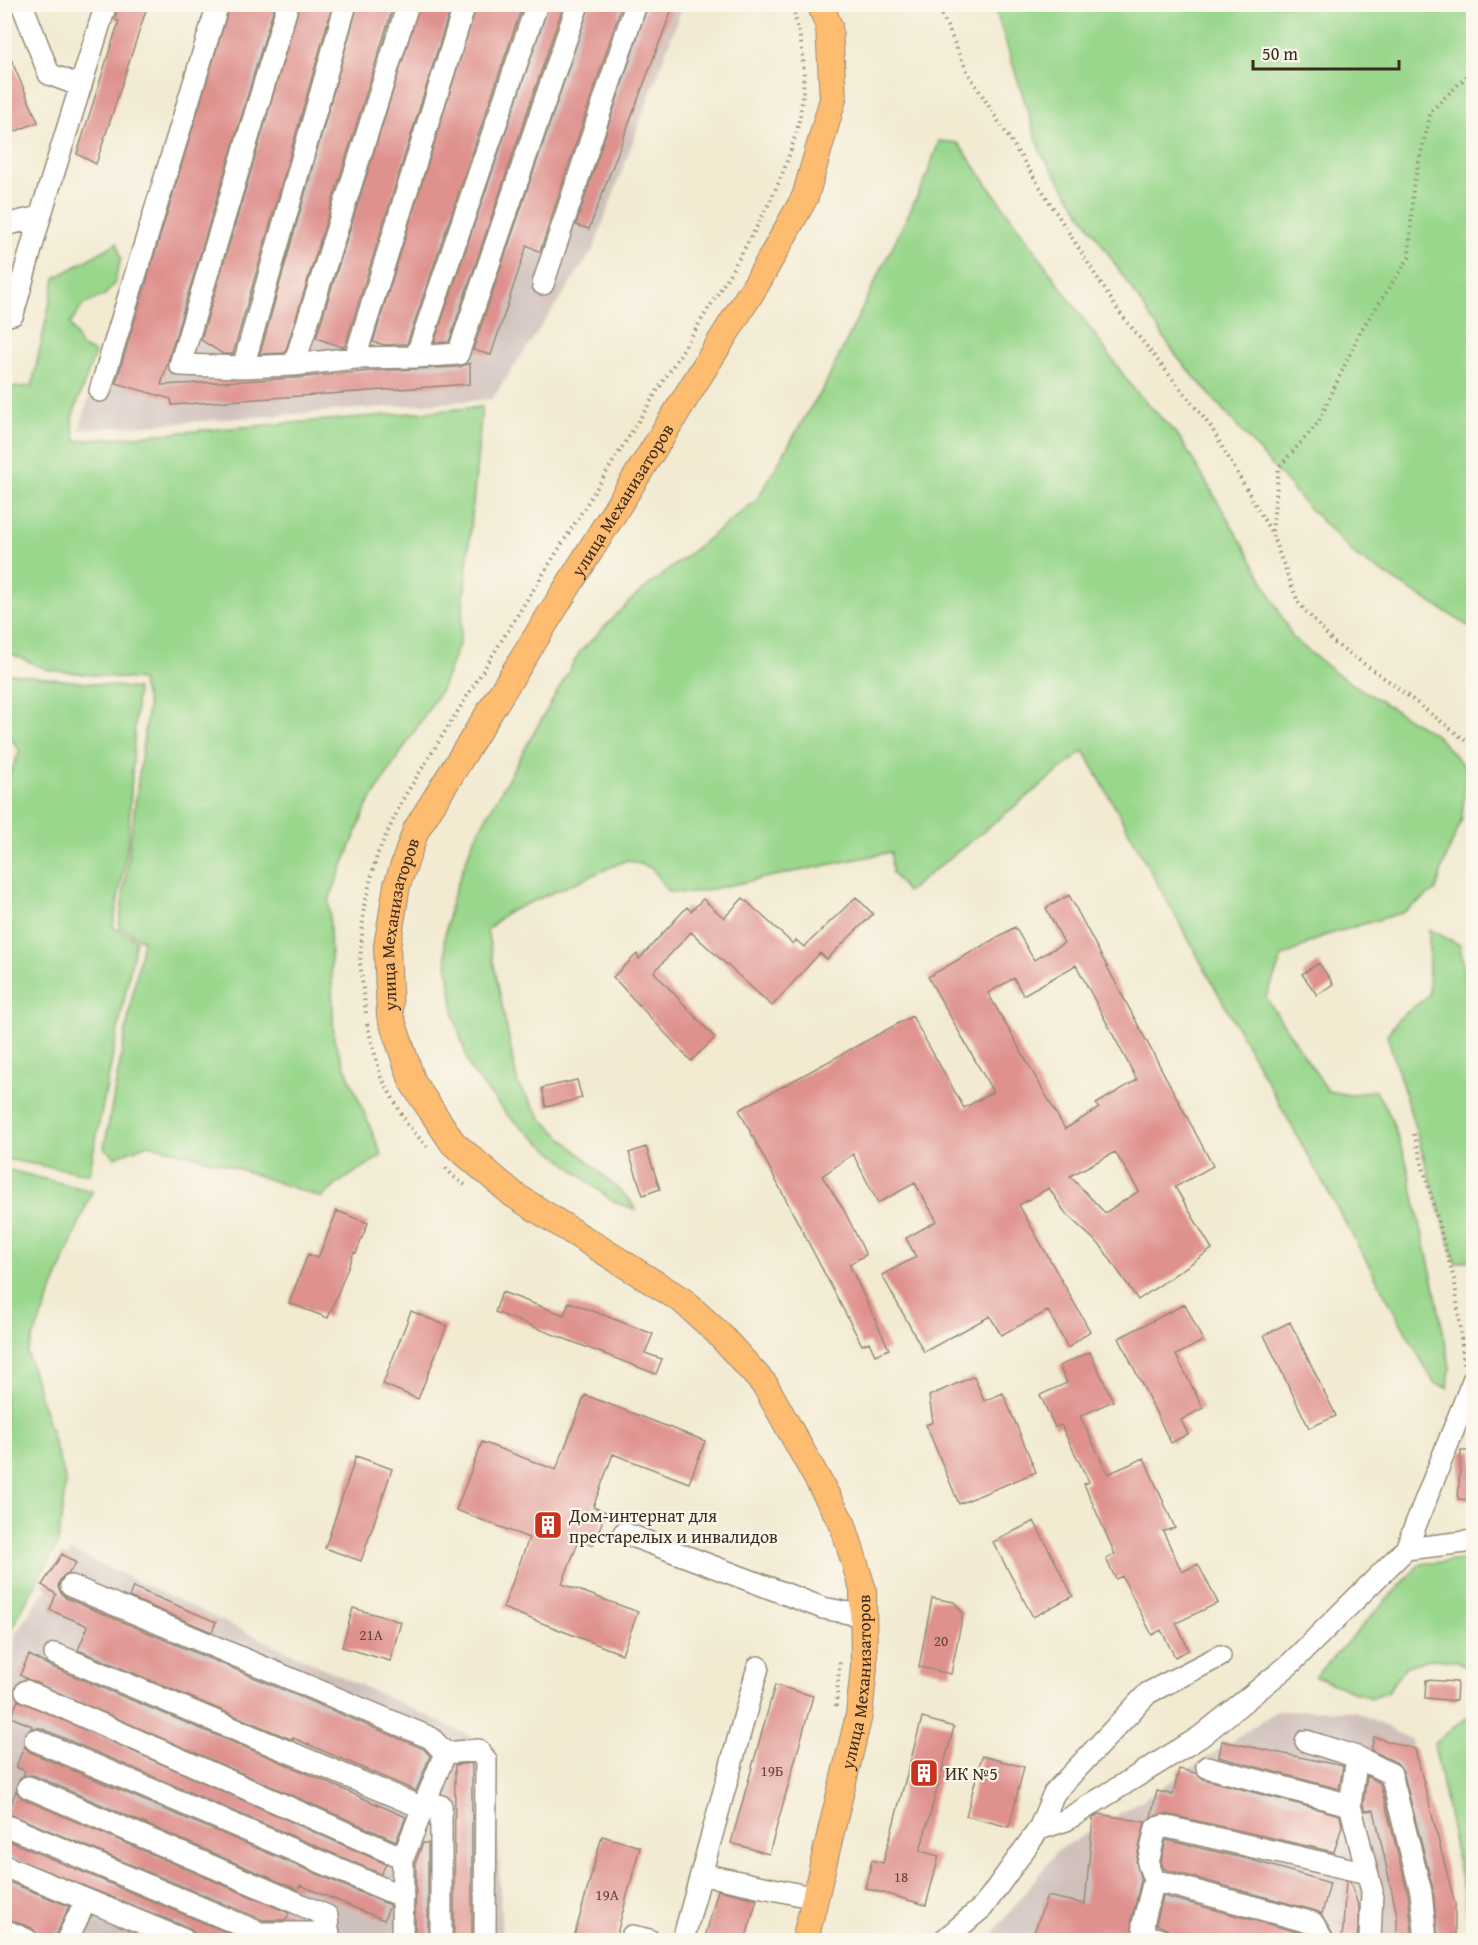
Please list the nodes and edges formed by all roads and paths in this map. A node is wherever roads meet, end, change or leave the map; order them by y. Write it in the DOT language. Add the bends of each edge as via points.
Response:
graph roads {
  1 [pos="22,4"];
  2 [pos="106,4"];
  3 [pos="218,4"];
  4 [pos="288,4"];
  5 [pos="346,4"];
  6 [pos="408,4"];
  7 [pos="465,4"];
  8 [pos="537,4"];
  9 [pos="578,4"];
  10 [pos="636,4"];
  11 [pos="792,4"];
  12 [pos="820,4"];
  13 [pos="936,4"];
  14 [pos="1473,69"];
  15 [pos="81,86"];
  16 [pos="40,217"];
  17 [pos="4,225"];
  18 [pos="543,284"];
  19 [pos="4,316"];
  20 [pos="416,357"];
  21 [pos="354,358"];
  22 [pos="294,364"];
  23 [pos="243,367"];
  24 [pos="100,391"];
  25 [pos="1271,532"];
  26 [pos="1473,747"];
  27 [pos="1414,1134"];
  28 [pos="430,1150"];
  29 [pos="445,1168"];
  30 [pos="470,1188"];
  31 [pos="1470,1385"];
  32 [pos="624,1533"];
  33 [pos="1473,1541"];
  34 [pos="1406,1549"];
  35 [pos="71,1586"];
  36 [pos="864,1616"];
  37 [pos="55,1654"];
  38 [pos="1220,1656"];
  39 [pos="840,1658"];
  40 [pos="758,1668"];
  41 [pos="26,1690"];
  42 [pos="835,1715"];
  43 [pos="35,1740"];
  44 [pos="1306,1741"];
  45 [pos="445,1753"];
  46 [pos="1357,1757"];
  47 [pos="1207,1767"];
  48 [pos="28,1787"];
  49 [pos="425,1804"];
  50 [pos="1350,1805"];
  51 [pos="7,1826"];
  52 [pos="1039,1829"];
  53 [pos="403,1858"];
  54 [pos="4,1866"];
  55 [pos="1367,1873"];
  56 [pos="702,1874"];
  57 [pos="1154,1880"];
  58 [pos="403,1897"];
  59 [pos="815,1898"];
  60 [pos="86,1900"];
  61 [pos="4,1930"];
  62 [pos="258,1937"];
  63 [pos="290,1937"];
  64 [pos="329,1937"];
  65 [pos="27,1941"];
  66 [pos="67,1941"];
  67 [pos="184,1941"];
  68 [pos="402,1941"];
  69 [pos="441,1941"];
  70 [pos="485,1941"];
  71 [pos="683,1941"];
  72 [pos="806,1941"];
  73 [pos="945,1941"];
  74 [pos="1161,1941"];
  75 [pos="1323,1941"];
  76 [pos="1370,1941"];
  77 [pos="1426,1941"];
  1 -- 15 [label="lane" via="49,75"];
  2 -- 15 [label="lane"];
  3 -- 24 [label="lane"];
  4 -- 23 [label="lane" via="180,365"];
  5 -- 23 [label="lane"];
  6 -- 22 [label="lane"];
  7 -- 21 [label="lane"];
  8 -- 20 [label="lane"];
  9 -- 20 [label="lane" via="458,354"];
  10 -- 18 [label="lane"];
  11 -- 28 [label="path" via="802,49 804,89 800,118 778,184 711,304 404,799 377,855 364,906 360,963 367,1022 381,1077 407,1124"];
  12 -- 36 [label="main road, улица Механизаторов" via="829,26 833,99 806,197 757,283 416,830 397,885 387,947 390,1015 413,1083 453,1143 514,1196 683,1301 765,1385 843,1524 863,1590"];
  13 -- 25 [label="path" via="968,73 1113,302 1211,427"];
  14 -- 25 [label="path" via="1431,111 1413,187 1409,258 1361,330 1318,423 1279,467"];
  15 -- 16 [label="lane"];
  16 -- 17 [label="lane"];
  16 -- 19 [label="lane" via="13,314"];
  20 -- 21 [label="lane"];
  21 -- 22 [label="lane"];
  22 -- 23 [label="lane"];
  25 -- 26 [label="path" via="1298,602 1333,642"];
  27 -- 31 [label="path" via="1455,1283"];
  29 -- 30 [label="path"];
  31 -- 34 [label="lane"];
  32 -- 36 [label="lane" via="823,1608"];
  33 -- 34 [label="lane"];
  34 -- 52 [label="lane" via="1290,1664 1200,1737 1066,1821"];
  35 -- 45 [label="lane" via="431,1738"];
  36 -- 59 [label="main road, улица Механизаторов" via="859,1714"];
  37 -- 49 [label="lane"];
  38 -- 52 [label="lane" via="1148,1692 1054,1793"];
  39 -- 42 [label="path"];
  40 -- 56 [label="lane"];
  41 -- 53 [label="lane"];
  43 -- 58 [label="lane"];
  44 -- 46 [label="lane"];
  45 -- 49 [label="lane"];
  45 -- 70 [label="lane" via="478,1750 486,1760"];
  46 -- 50 [label="lane"];
  46 -- 77 [label="lane" via="1391,1774 1422,1892"];
  47 -- 50 [label="lane"];
  48 -- 64 [label="lane" via="327,1916"];
  49 -- 53 [label="lane"];
  49 -- 69 [label="lane" via="441,1806"];
  50 -- 55 [label="lane"];
  51 -- 62 [label="lane"];
  52 -- 73 [label="lane" via="983,1907"];
  53 -- 58 [label="lane"];
  54 -- 60 [label="lane"];
  55 -- 57 [label="lane" via="1163,1826 1156,1828 1148,1863"];
  55 -- 76 [label="lane" via="1372,1891"];
  56 -- 59 [label="lane"];
  56 -- 71 [label="lane"];
  57 -- 74 [label="lane" via="1143,1924 1146,1936"];
  57 -- 75 [label="lane" via="1313,1923"];
  58 -- 68 [label="lane"];
  59 -- 72 [label="main road, улица Механизаторов"];
  60 -- 66 [label="lane"];
  60 -- 67 [label="lane"];
  61 -- 65 [label="lane"];
  62 -- 63 [label="lane"];
  63 -- 64 [label="lane"];
}
